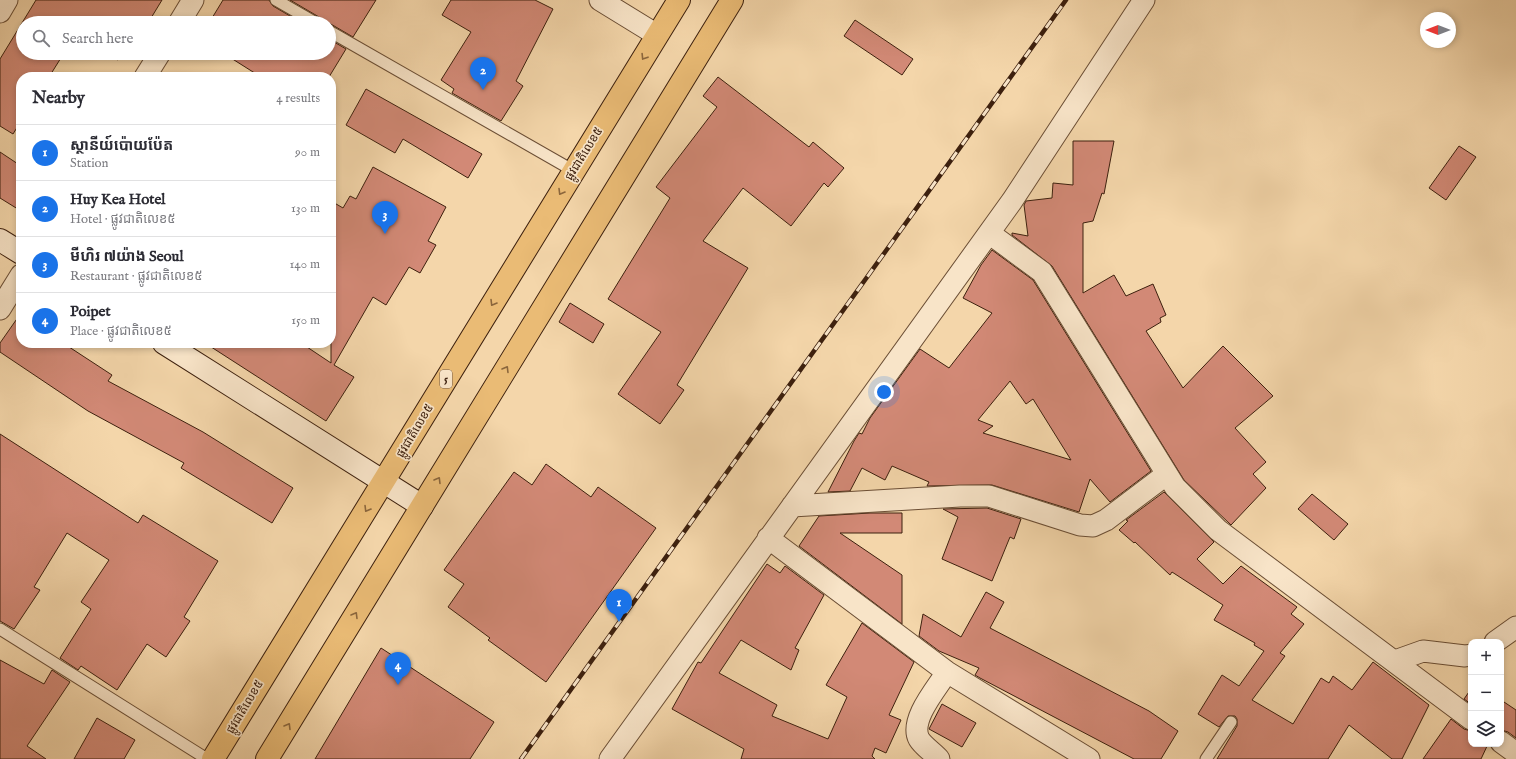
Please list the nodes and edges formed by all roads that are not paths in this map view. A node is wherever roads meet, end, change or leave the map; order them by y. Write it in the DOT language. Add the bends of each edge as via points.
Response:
graph roads {
  1 [pos="8,0"];
  2 [pos="193,0"];
  3 [pos="276,0"];
  4 [pos="600,0"];
  5 [pos="679,0"];
  6 [pos="732,0"];
  7 [pos="1144,0"];
  8 [pos="0,12"];
  9 [pos="183,16"];
  10 [pos="304,16"];
  11 [pos="336,35"];
  12 [pos="657,35"];
  13 [pos="156,60"];
  14 [pos="148,72"];
  15 [pos="574,171"];
  16 [pos="988,233"];
  17 [pos="0,240"];
  18 [pos="16,250"];
  19 [pos="16,283"];
  20 [pos="0,309"];
  21 [pos="172,348"];
  22 [pos="1167,474"];
  23 [pos="384,481"];
  24 [pos="422,506"];
  25 [pos="792,506"];
  26 [pos="768,538"];
  27 [pos="1516,627"];
  28 [pos="0,629"];
  29 [pos="1499,639"];
  30 [pos="1468,656"];
  31 [pos="1395,661"];
  32 [pos="947,672"];
  33 [pos="1468,717"];
  34 [pos="1231,722"];
  35 [pos="1504,744"];
  36 [pos="1516,754"];
  37 [pos="207,759"];
  38 [pos="214,759"];
  39 [pos="267,759"];
  40 [pos="610,759"];
  41 [pos="939,759"];
  42 [pos="1088,759"];
  43 [pos="1206,759"];
  1 -- 8 [label="street"];
  2 -- 9 [label="street"];
  3 -- 10 [label="lane"];
  4 -- 12 [label="street"];
  5 -- 12 [label="highway, ផ្លូវជាតិលេខ៥ / 5"];
  24 -- 6 [label="highway, one-way"];
  7 -- 16 [label="street"];
  11 -- 15 [label="lane"];
  12 -- 15 [label="highway, ផ្លូវជាតិលេខ៥ / 5, one-way"];
  13 -- 14 [label="street"];
  15 -- 23 [label="highway, ផ្លូវជាតិលេខ៥ / 5, one-way"];
  16 -- 22 [label="street" via="1042,272"];
  16 -- 25 [label="street"];
  17 -- 18 [label="street"];
  19 -- 20 [label="street"];
  21 -- 23 [label="street"];
  22 -- 25 [label="street" via="1106,520 1094,526 1080,525 989,496"];
  22 -- 31 [label="street" via="1175,488 1218,530"];
  23 -- 24 [label="street"];
  23 -- 38 [label="highway, ផ្លូវជាតិលេខ៥ / 5, one-way"];
  39 -- 24 [label="highway, one-way"];
  25 -- 26 [label="street"];
  26 -- 32 [label="street"];
  26 -- 40 [label="street"];
  27 -- 29 [label="street"];
  28 -- 37 [label="lane"];
  30 -- 31 [label="street" via="1423,651"];
  31 -- 33 [label="street"];
  32 -- 41 [label="street" via="919,715 917,729 919,740"];
  32 -- 42 [label="street"];
  34 -- 43 [label="lane"];
  35 -- 36 [label="street"];
}
